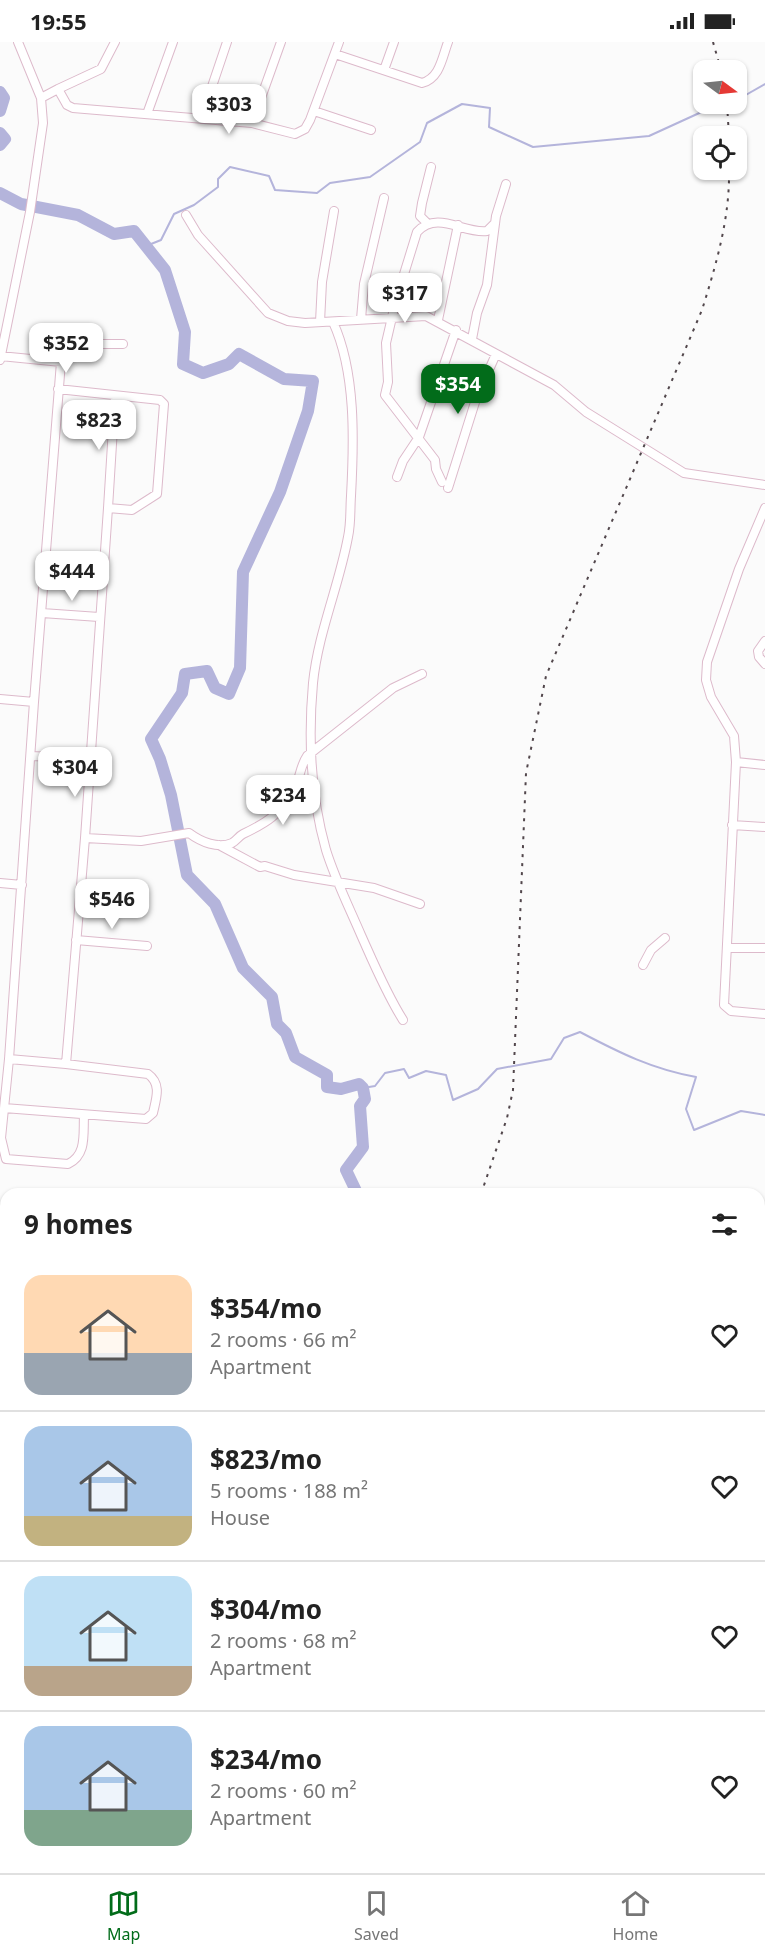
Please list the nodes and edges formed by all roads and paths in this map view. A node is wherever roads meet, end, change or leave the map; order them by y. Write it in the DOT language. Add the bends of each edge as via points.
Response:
graph roads {
  1 [pos="18,42"];
  2 [pos="115,42"];
  3 [pos="173,42"];
  4 [pos="227,42"];
  5 [pos="281,42"];
  6 [pos="339,42"];
  7 [pos="394,42"];
  8 [pos="448,42"];
  9 [pos="334,54"];
  10 [pos="384,70"];
  11 [pos="58,89"];
  12 [pos="41,98"];
  13 [pos="314,111"];
  14 [pos="147,114"];
  15 [pos="201,119"];
  16 [pos="252,123"];
  17 [pos="371,130"];
  18 [pos="431,167"];
  19 [pos="506,184"];
  20 [pos="384,198"];
  21 [pos="334,211"];
  22 [pos="186,215"];
  23 [pos="420,216"];
  24 [pos="428,224"];
  25 [pos="458,225"];
  26 [pos="417,232"];
  27 [pos="490,234"];
  28 [pos="393,317"];
  29 [pos="361,320"];
  30 [pos="438,320"];
  31 [pos="320,322"];
  32 [pos="333,322"];
  33 [pos="456,330"];
  34 [pos="472,339"];
  35 [pos="123,344"];
  36 [pos="496,354"];
  37 [pos="0,357"];
  38 [pos="61,362"];
  39 [pos="58,389"];
  40 [pos="115,396"];
  41 [pos="419,437"];
  42 [pos="397,477"];
  43 [pos="765,485"];
  44 [pos="108,508"];
  45 [pos="765,508"];
  46 [pos="42,613"];
  47 [pos="99,617"];
  48 [pos="765,641"];
  49 [pos="765,664"];
  50 [pos="422,674"];
  51 [pos="0,699"];
  52 [pos="34,702"];
  53 [pos="312,753"];
  54 [pos="32,756"];
  55 [pos="90,759"];
  56 [pos="736,762"];
  57 [pos="765,765"];
  58 [pos="732,825"];
  59 [pos="765,827"];
  60 [pos="86,838"];
  61 [pos="216,845"];
  62 [pos="338,882"];
  63 [pos="0,883"];
  64 [pos="21,885"];
  65 [pos="420,904"];
  66 [pos="665,938"];
  67 [pos="76,940"];
  68 [pos="147,945"];
  69 [pos="727,948"];
  70 [pos="765,948"];
  71 [pos="643,965"];
  72 [pos="765,1014"];
  73 [pos="403,1020"];
  74 [pos="9,1059"];
  75 [pos="66,1064"];
  76 [pos="2,1091"];
  77 [pos="4,1108"];
  78 [pos="84,1116"];
  79 [pos="0,1138"];
  1 -- 12 [label="street"];
  2 -- 11 [label="street" via="101,69"];
  3 -- 14 [label="street"];
  4 -- 15 [label="street"];
  5 -- 16 [label="street"];
  6 -- 9 [label="street"];
  7 -- 10 [label="street"];
  8 -- 10 [label="street" via="437,75 431,81 423,83"];
  9 -- 10 [label="street"];
  9 -- 13 [label="street"];
  11 -- 12 [label="street"];
  11 -- 14 [label="street" via="73,108"];
  12 -- 37 [label="street" via="43,123 30,212"];
  13 -- 16 [label="street" via="305,129 295,134"];
  13 -- 17 [label="street"];
  14 -- 15 [label="street"];
  15 -- 16 [label="street"];
  18 -- 23 [label="street"];
  19 -- 27 [label="street"];
  20 -- 29 [label="street" via="364,284"];
  21 -- 31 [label="street" via="322,282"];
  22 -- 31 [label="street" via="198,235 268,313 288,321"];
  23 -- 24 [label="street"];
  23 -- 26 [label="street"];
  24 -- 25 [label="street"];
  24 -- 26 [label="street"];
  25 -- 27 [label="street"];
  25 -- 30 [label="street"];
  26 -- 28 [label="street"];
  27 -- 34 [label="street" via="487,285"];
  28 -- 29 [label="street"];
  28 -- 30 [label="street" via="426,316"];
  28 -- 41 [label="street" via="386,343 385,395 406,426"];
  29 -- 32 [label="street"];
  30 -- 33 [label="street"];
  31 -- 32 [label="street"];
  32 -- 53 [label="street" via="347,364 354,437 352,483 348,536 313,683"];
  33 -- 34 [label="street"];
  33 -- 41 [label="street"];
  34 -- 36 [label="street"];
  35 -- 38 [label="street" via="70,344"];
  36 -- 41 [label="street" via="445,485 435,460"];
  36 -- 43 [label="street" via="554,385 586,412 684,473"];
  37 -- 38 [label="street"];
  38 -- 39 [label="street"];
  39 -- 40 [label="street"];
  39 -- 46 [label="street"];
  40 -- 44 [label="street"];
  40 -- 44 [label="street" via="160,400 165,405 157,495 132,510"];
  41 -- 42 [label="street"];
  44 -- 47 [label="street"];
  45 -- 56 [label="street" via="707,662 706,680 711,697 734,736"];
  46 -- 47 [label="street"];
  46 -- 52 [label="street"];
  47 -- 55 [label="street"];
  48 -- 49 [label="street" via="758,651"];
  50 -- 53 [label="street" via="393,688"];
  51 -- 52 [label="street"];
  52 -- 54 [label="street"];
  53 -- 61 [label="street" via="303,762 295,787 267,823 234,842"];
  53 -- 62 [label="street" via="320,821"];
  54 -- 55 [label="street"];
  54 -- 64 [label="street"];
  55 -- 60 [label="street"];
  56 -- 57 [label="street"];
  56 -- 58 [label="street"];
  58 -- 59 [label="street"];
  58 -- 69 [label="street"];
  60 -- 61 [label="street" via="141,841 189,833"];
  60 -- 67 [label="street"];
  61 -- 62 [label="street" via="260,867"];
  62 -- 65 [label="street" via="374,888"];
  62 -- 73 [label="street" via="388,996"];
  63 -- 64 [label="street"];
  64 -- 74 [label="street"];
  66 -- 71 [label="street" via="651,950"];
  67 -- 68 [label="street"];
  67 -- 75 [label="street"];
  69 -- 70 [label="street"];
  69 -- 72 [label="street" via="724,1005 731,1011"];
  74 -- 75 [label="street"];
  74 -- 76 [label="street"];
  75 -- 78 [label="street" via="141,1072 156,1081 154,1110 149,1118"];
  76 -- 77 [label="street"];
  77 -- 78 [label="street"];
  77 -- 79 [label="street"];
  78 -- 79 [label="street" via="81,1152 68,1164 6,1159"];
}
